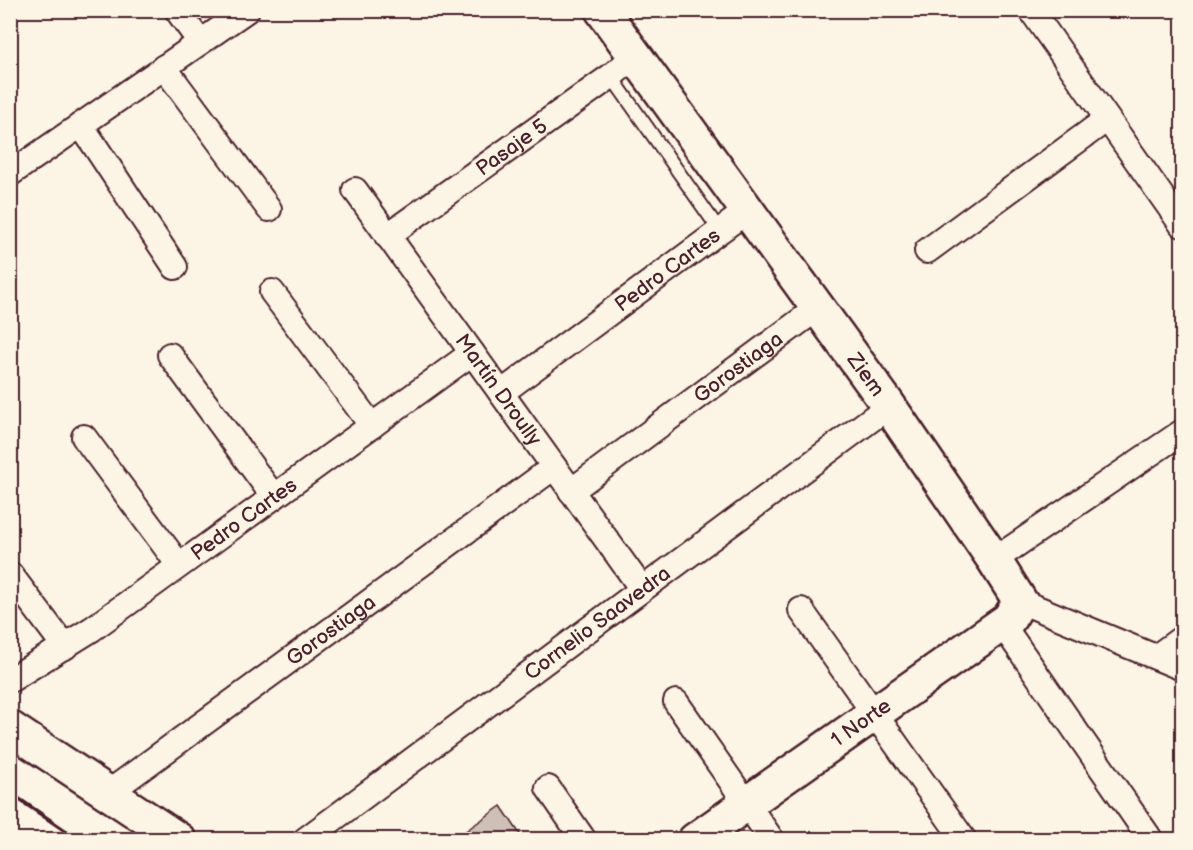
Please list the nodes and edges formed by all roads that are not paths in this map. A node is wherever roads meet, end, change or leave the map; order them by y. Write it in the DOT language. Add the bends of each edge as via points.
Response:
graph roads {
  1 [pos="177,10"];
  2 [pos="247,10"];
  3 [pos="602,10"];
  4 [pos="1031,10"];
  5 [pos="200,42"];
  6 [pos="623,66"];
  7 [pos="164,67"];
  8 [pos="1107,119"];
  9 [pos="81,125"];
  10 [pos="10,174"];
  11 [pos="355,190"];
  12 [pos="269,209"];
  13 [pos="748,210"];
  14 [pos="1182,225"];
  15 [pos="720,231"];
  16 [pos="387,236"];
  17 [pos="927,251"];
  18 [pos="175,267"];
  19 [pos="272,292"];
  20 [pos="819,307"];
  21 [pos="472,354"];
  22 [pos="170,355"];
  23 [pos="501,393"];
  24 [pos="890,406"];
  25 [pos="372,426"];
  26 [pos="1182,432"];
  27 [pos="84,437"];
  28 [pos="554,467"];
  29 [pos="571,491"];
  30 [pos="274,497"];
  31 [pos="994,560"];
  32 [pos="179,565"];
  33 [pos="10,574"];
  34 [pos="642,589"];
  35 [pos="801,610"];
  36 [pos="1011,613"];
  37 [pos="1182,638"];
  38 [pos="65,647"];
  39 [pos="1156,657"];
  40 [pos="1182,668"];
  41 [pos="10,680"];
  42 [pos="676,702"];
  43 [pos="874,714"];
  44 [pos="10,728"];
  45 [pos="548,788"];
  46 [pos="108,793"];
  47 [pos="747,803"];
  48 [pos="179,840"];
  49 [pos="305,840"];
  50 [pos="584,840"];
  51 [pos="695,840"];
  52 [pos="772,840"];
  53 [pos="964,840"];
  54 [pos="1151,840"];
  1 -- 5 [label="street"];
  2 -- 5 [label="street"];
  3 -- 6 [label="street, Ziem"];
  4 -- 8 [label="street"];
  5 -- 7 [label="street"];
  6 -- 13 [label="street, Ziem"];
  6 -- 15 [label="lane"];
  6 -- 16 [label="street, Pasaje 5"];
  7 -- 9 [label="street"];
  7 -- 12 [label="street"];
  8 -- 14 [label="street"];
  8 -- 17 [label="street"];
  9 -- 10 [label="street"];
  9 -- 18 [label="street"];
  11 -- 16 [label="street, Martín Droully"];
  13 -- 15 [label="street, Pedro Cartes"];
  13 -- 20 [label="street, Ziem"];
  15 -- 23 [label="street, Pedro Cartes"];
  16 -- 21 [label="street, Martín Droully"];
  19 -- 25 [label="street"];
  20 -- 24 [label="street, Ziem"];
  20 -- 29 [label="street, Gorostiaga"];
  21 -- 23 [label="street, Martín Droully"];
  21 -- 25 [label="street, Pedro Cartes"];
  22 -- 30 [label="street"];
  23 -- 28 [label="street, Martín Droully"];
  24 -- 31 [label="street, Ziem"];
  24 -- 34 [label="street, Cornelio Saavedra"];
  25 -- 30 [label="street, Pedro Cartes"];
  26 -- 31 [label="street"];
  27 -- 32 [label="street"];
  28 -- 29 [label="street, Martín Droully"];
  28 -- 46 [label="street, Gorostiaga"];
  29 -- 34 [label="street, Martín Droully"];
  30 -- 32 [label="street, Pedro Cartes"];
  31 -- 36 [label="street, Ziem"];
  32 -- 38 [label="street, Pedro Cartes"];
  33 -- 38 [label="street"];
  34 -- 49 [label="street, Cornelio Saavedra"];
  35 -- 43 [label="street"];
  36 -- 39 [label="street"];
  36 -- 43 [label="street, 1 Norte"];
  36 -- 54 [label="street"];
  37 -- 39 [label="street"];
  38 -- 41 [label="street, Pedro Cartes"];
  39 -- 40 [label="street"];
  42 -- 47 [label="street"];
  43 -- 47 [label="street, 1 Norte"];
  43 -- 53 [label="street"];
  44 -- 46 [label="street"];
  45 -- 50 [label="street"];
  46 -- 48 [label="street"];
  47 -- 51 [label="street, 1 Norte"];
  47 -- 52 [label="street"];
}
